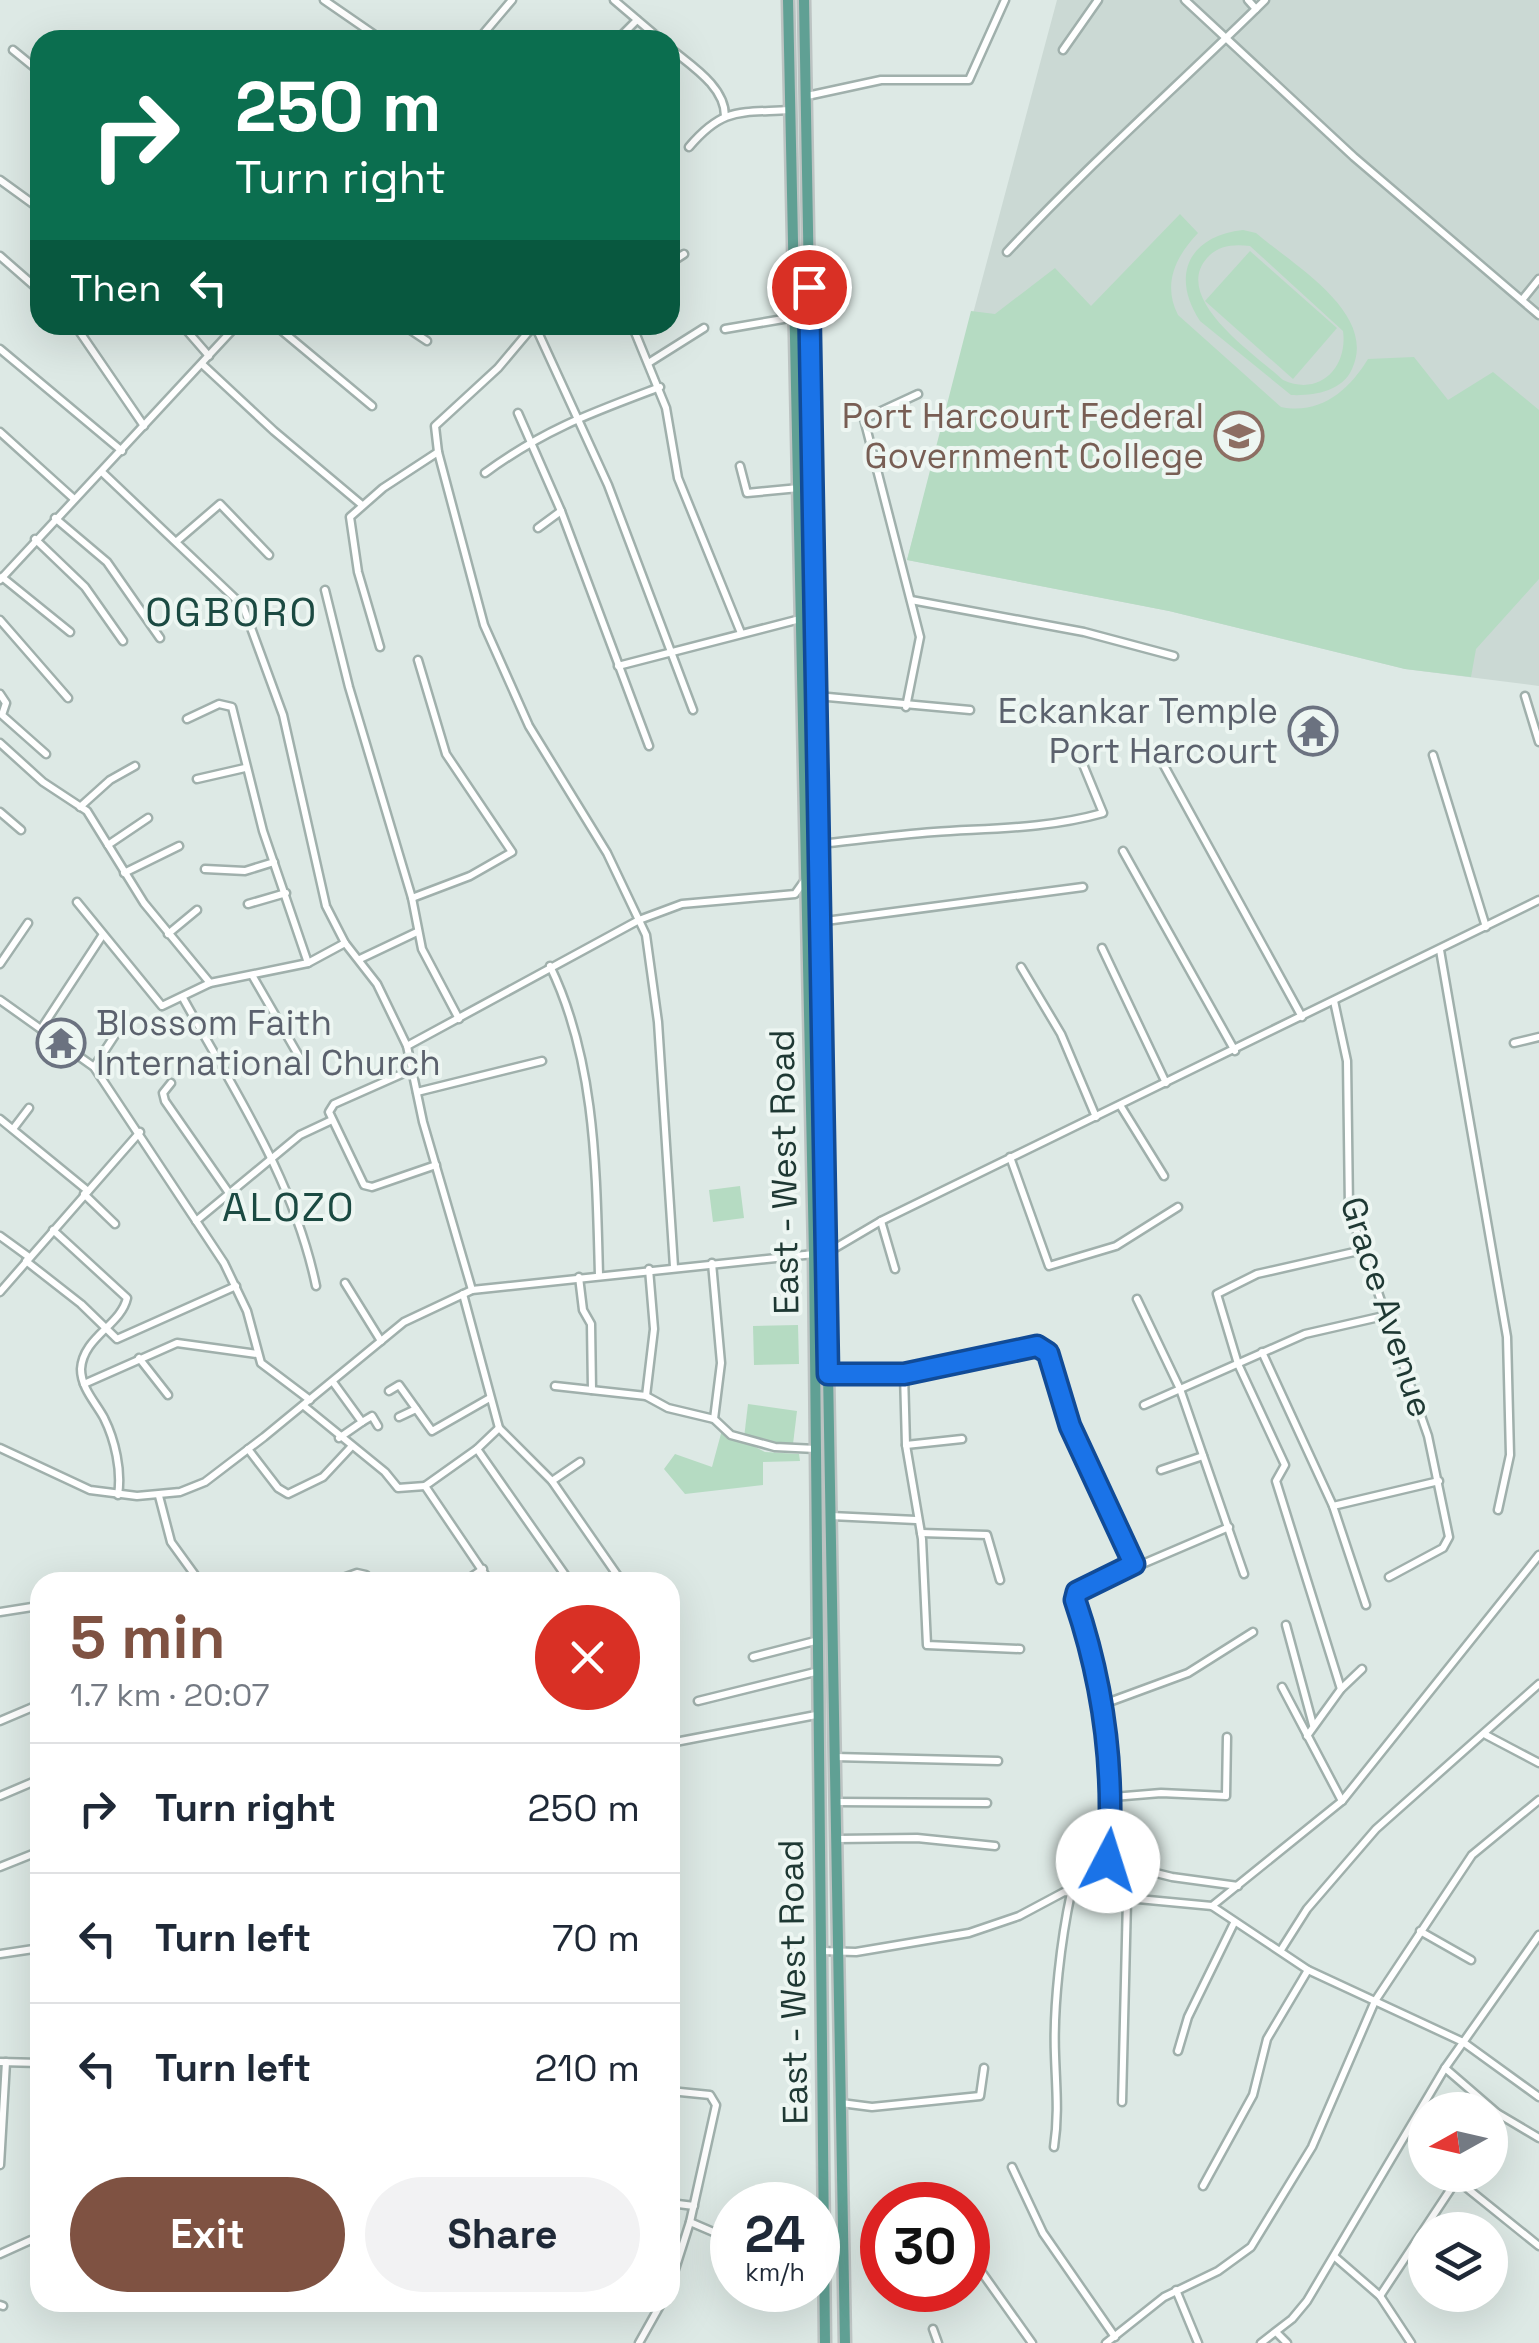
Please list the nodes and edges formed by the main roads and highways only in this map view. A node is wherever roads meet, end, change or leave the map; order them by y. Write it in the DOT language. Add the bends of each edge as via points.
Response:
graph roads {
  1 [pos="788,0"];
  2 [pos="804,0"];
  3 [pos="819,1254"];
  4 [pos="821,2182"];
  5 [pos="824,2312"];
  6 [pos="825,2343"];
  7 [pos="845,2343"];
  1 -- 3 [label="main road, East - West Road"];
  2 -- 3 [label="main road, East - West Road"];
  3 -- 4 [label="main road, East - West Road"];
  3 -- 7 [label="main road, East - West Road" via="832,1516"];
  5 -- 6 [label="main road, East - West Road"];
}
